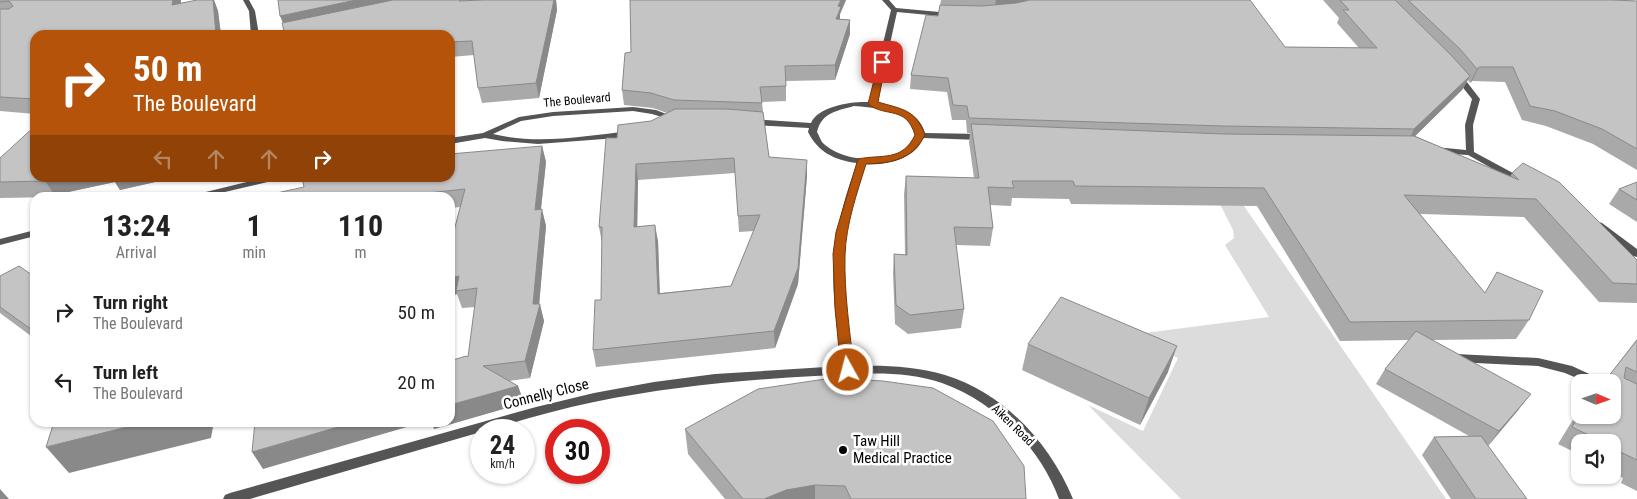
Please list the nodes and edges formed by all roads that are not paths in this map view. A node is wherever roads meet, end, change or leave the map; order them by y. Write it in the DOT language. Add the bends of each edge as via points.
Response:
graph roads {
  1 [pos="246,0"];
  2 [pos="885,0"];
  3 [pos="894,10"];
  4 [pos="959,15"];
  5 [pos="254,30"];
  6 [pos="1452,70"];
  7 [pos="873,104"];
  8 [pos="746,121"];
  9 [pos="666,124"];
  10 [pos="814,126"];
  11 [pos="639,134"];
  12 [pos="485,135"];
  13 [pos="920,135"];
  14 [pos="995,138"];
  15 [pos="455,140"];
  16 [pos="1429,149"];
  17 [pos="1470,153"];
  18 [pos="862,162"];
  19 [pos="255,182"];
  20 [pos="1534,187"];
  21 [pos="211,192"];
  22 [pos="1593,220"];
  23 [pos="30,234"];
  24 [pos="0,242"];
  25 [pos="1637,254"];
  26 [pos="1456,358"];
  27 [pos="848,370"];
  28 [pos="1579,374"];
  29 [pos="230,499"];
  30 [pos="1066,499"];
  1 -- 5 [label="street" via="252,11"];
  2 -- 3 [label="street"];
  3 -- 4 [label="street"];
  3 -- 7 [label="street"];
  6 -- 17 [label="street" via="1476,99 1469,125"];
  7 -- 10 [label="street" via="835,108 821,116"];
  7 -- 13 [label="street" via="904,112 916,123"];
  8 -- 10 [label="street"];
  9 -- 12 [label="street, The Boulevard" via="679,119 633,109 519,119"];
  10 -- 18 [label="street" via="814,138 823,149"];
  11 -- 12 [label="street, The Boulevard" via="527,142"];
  12 -- 15 [label="street, The Boulevard"];
  13 -- 14 [label="street"];
  13 -- 18 [label="street" via="914,146 902,155 883,161"];
  16 -- 17 [label="street"];
  17 -- 20 [label="street"];
  18 -- 27 [label="street" via="839,254"];
  19 -- 21 [label="street"];
  22 -- 25 [label="street"];
  23 -- 24 [label="street"];
  26 -- 28 [label="street" via="1538,362"];
  27 -- 29 [label="street, Connelly Close" via="722,377 564,404"];
  27 -- 30 [label="street, Aiken Road" via="923,374 963,387 993,404 1028,436 1052,466"];
}
